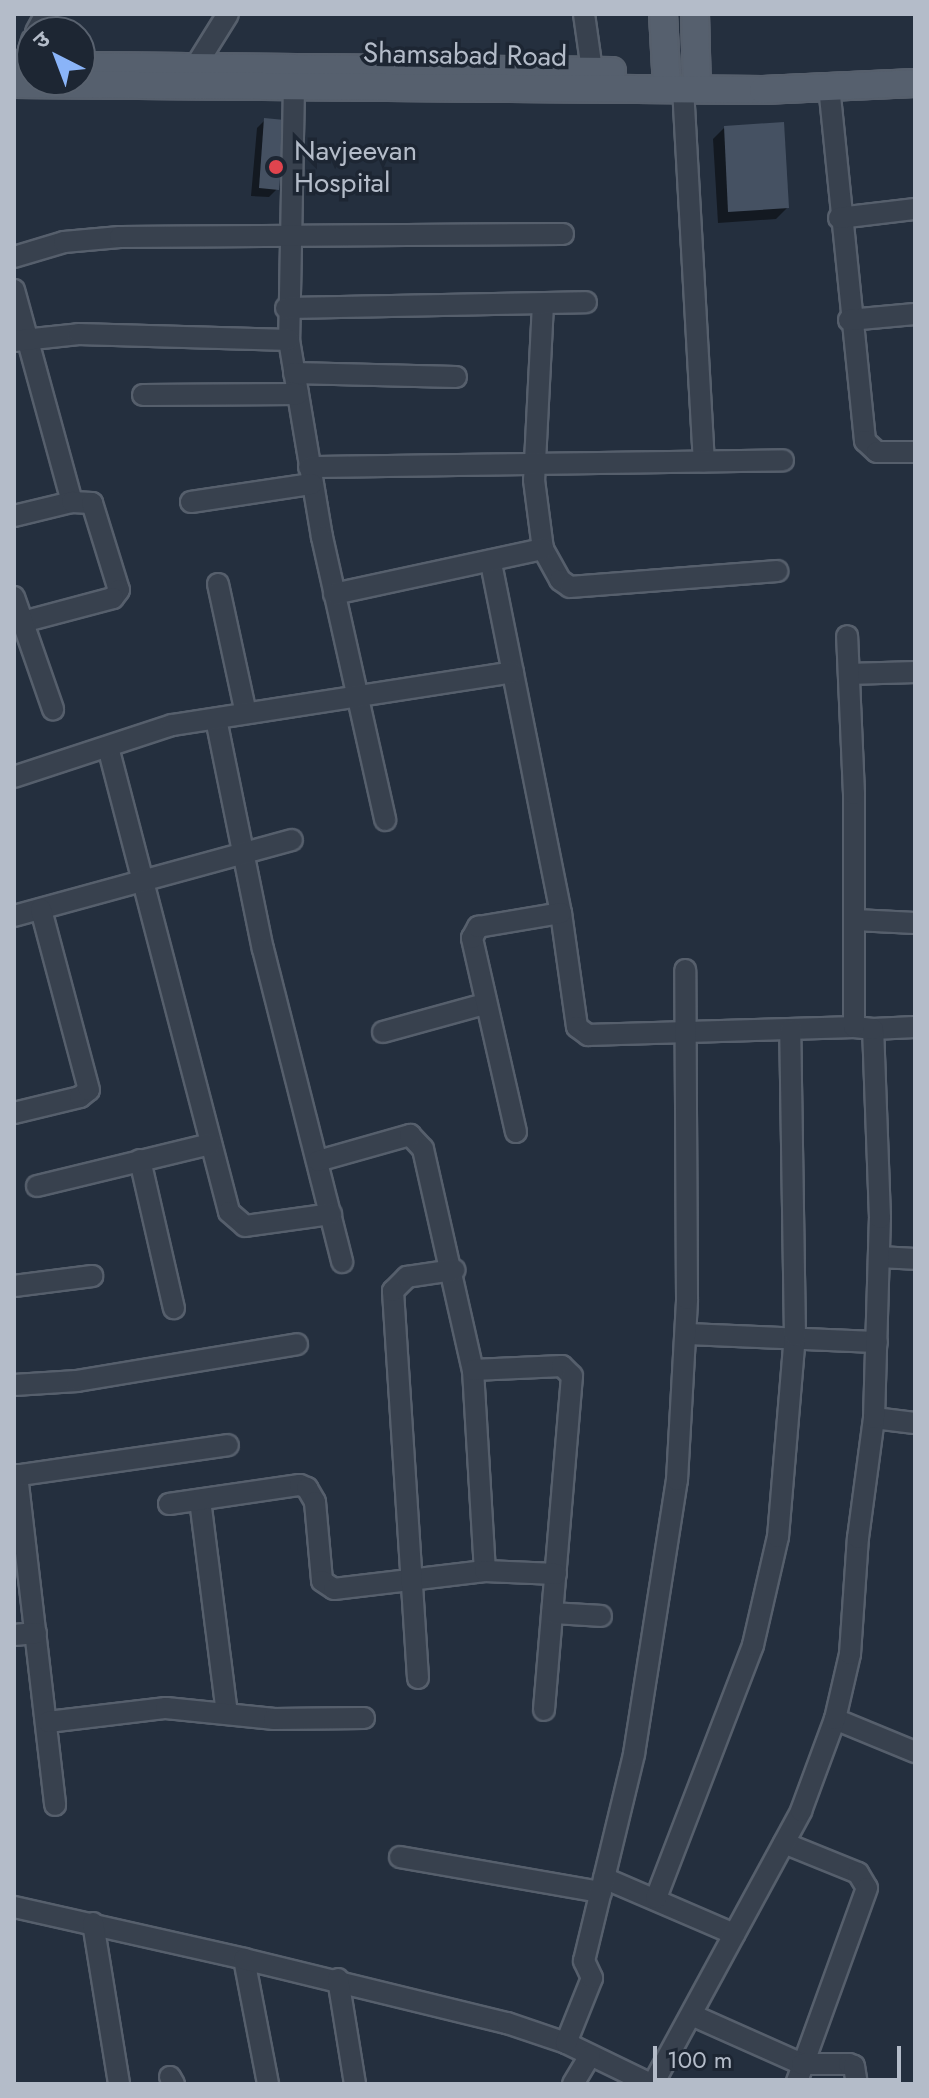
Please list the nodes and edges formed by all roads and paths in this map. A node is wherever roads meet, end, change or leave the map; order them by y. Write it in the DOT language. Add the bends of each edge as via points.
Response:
graph roads {
  1 [pos="228,14"];
  2 [pos="584,14"];
  3 [pos="663,14"];
  4 [pos="695,14"];
  5 [pos="96,66"];
  6 [pos="195,67"];
  7 [pos="915,67"];
  8 [pos="96,70"];
  9 [pos="592,70"];
  10 [pos="682,82"];
  11 [pos="915,83"];
  12 [pos="294,86"];
  13 [pos="829,86"];
  14 [pos="915,209"];
  15 [pos="839,218"];
  16 [pos="287,234"];
  17 [pos="563,234"];
  18 [pos="14,257"];
  19 [pos="14,290"];
  20 [pos="586,302"];
  21 [pos="543,304"];
  22 [pos="286,308"];
  23 [pos="915,314"];
  24 [pos="849,320"];
  25 [pos="20,340"];
  26 [pos="289,340"];
  27 [pos="456,377"];
  28 [pos="296,384"];
  29 [pos="143,395"];
  30 [pos="915,452"];
  31 [pos="783,460"];
  32 [pos="535,461"];
  33 [pos="704,461"];
  34 [pos="311,475"];
  35 [pos="72,502"];
  36 [pos="191,502"];
  37 [pos="14,516"];
  38 [pos="543,549"];
  39 [pos="491,563"];
  40 [pos="777,571"];
  41 [pos="218,584"];
  42 [pos="334,594"];
  43 [pos="14,597"];
  44 [pos="23,622"];
  45 [pos="847,636"];
  46 [pos="513,672"];
  47 [pos="915,672"];
  48 [pos="849,674"];
  49 [pos="355,695"];
  50 [pos="53,709"];
  51 [pos="246,713"];
  52 [pos="216,719"];
  53 [pos="108,747"];
  54 [pos="14,777"];
  55 [pos="385,820"];
  56 [pos="292,840"];
  57 [pos="242,852"];
  58 [pos="139,881"];
  59 [pos="41,909"];
  60 [pos="561,913"];
  61 [pos="14,916"];
  62 [pos="855,920"];
  63 [pos="915,923"];
  64 [pos="685,970"];
  65 [pos="485,1004"];
  66 [pos="915,1027"];
  67 [pos="864,1028"];
  68 [pos="790,1030"];
  69 [pos="383,1032"];
  70 [pos="684,1033"];
  71 [pos="14,1113"];
  72 [pos="516,1132"];
  73 [pos="211,1144"];
  74 [pos="140,1160"];
  75 [pos="318,1161"];
  76 [pos="37,1186"];
  77 [pos="331,1214"];
  78 [pos="879,1257"];
  79 [pos="915,1259"];
  80 [pos="342,1262"];
  81 [pos="454,1270"];
  82 [pos="92,1276"];
  83 [pos="14,1286"];
  84 [pos="174,1308"];
  85 [pos="686,1334"];
  86 [pos="795,1336"];
  87 [pos="877,1342"];
  88 [pos="297,1344"];
  89 [pos="473,1370"];
  90 [pos="14,1385"];
  91 [pos="874,1418"];
  92 [pos="915,1423"];
  93 [pos="228,1445"];
  94 [pos="16,1475"];
  95 [pos="200,1500"];
  96 [pos="169,1504"];
  97 [pos="485,1571"];
  98 [pos="556,1574"];
  99 [pos="412,1581"];
  100 [pos="552,1613"];
  101 [pos="601,1616"];
  102 [pos="36,1633"];
  103 [pos="14,1635"];
  104 [pos="418,1678"];
  105 [pos="544,1710"];
  106 [pos="227,1713"];
  107 [pos="364,1718"];
  108 [pos="835,1719"];
  109 [pos="48,1722"];
  110 [pos="915,1752"];
  111 [pos="55,1805"];
  112 [pos="784,1843"];
  113 [pos="400,1857"];
  114 [pos="603,1885"];
  115 [pos="656,1898"];
  116 [pos="14,1907"];
  117 [pos="93,1923"];
  118 [pos="734,1934"];
  119 [pos="244,1959"];
  120 [pos="338,1979"];
  121 [pos="694,2016"];
  122 [pos="566,2043"];
  123 [pos="590,2056"];
  124 [pos="799,2074"];
  125 [pos="119,2084"];
  126 [pos="268,2084"];
  127 [pos="355,2084"];
  128 [pos="573,2084"];
  129 [pos="652,2084"];
  130 [pos="857,2084"];
  1 -- 6 [label="street"];
  2 -- 9 [label="street"];
  3 -- 10 [label="main road"];
  4 -- 10 [label="main road"];
  5 -- 6 [label="main road, Shamsabad Road"];
  6 -- 9 [label="main road, Shamsabad Road"];
  7 -- 10 [label="main road, Shamsabad Road"];
  8 -- 12 [label="main road, Shamsabad Road"];
  9 -- 10 [label="main road, Shamsabad Road"];
  10 -- 12 [label="main road, Shamsabad Road"];
  10 -- 13 [label="main road, Shamsabad Road"];
  10 -- 33 [label="street"];
  11 -- 13 [label="main road, Shamsabad Road"];
  12 -- 16 [label="street"];
  13 -- 15 [label="street"];
  14 -- 15 [label="street"];
  15 -- 24 [label="street"];
  16 -- 17 [label="street"];
  16 -- 18 [label="street" via="77,240"];
  16 -- 22 [label="street"];
  19 -- 25 [label="street"];
  20 -- 21 [label="street"];
  21 -- 22 [label="street"];
  21 -- 32 [label="street"];
  22 -- 26 [label="street"];
  23 -- 24 [label="street"];
  24 -- 30 [label="street" via="865,441 877,452"];
  25 -- 26 [label="street" via="79,334"];
  25 -- 35 [label="street"];
  26 -- 28 [label="street"];
  27 -- 28 [label="street"];
  28 -- 29 [label="street"];
  28 -- 34 [label="street"];
  31 -- 33 [label="street"];
  32 -- 33 [label="street"];
  32 -- 34 [label="street"];
  32 -- 38 [label="street"];
  34 -- 36 [label="street"];
  34 -- 42 [label="street"];
  35 -- 37 [label="street"];
  35 -- 44 [label="street" via="95,508 118,593"];
  38 -- 39 [label="street"];
  38 -- 40 [label="street" via="560,580 570,587"];
  39 -- 42 [label="street"];
  39 -- 46 [label="street"];
  41 -- 51 [label="street"];
  42 -- 49 [label="street"];
  43 -- 44 [label="street"];
  44 -- 50 [label="street"];
  45 -- 48 [label="street"];
  46 -- 49 [label="street"];
  46 -- 60 [label="street"];
  47 -- 48 [label="street"];
  48 -- 62 [label="street"];
  49 -- 51 [label="street"];
  49 -- 55 [label="street"];
  51 -- 52 [label="street"];
  52 -- 53 [label="street" via="160,728"];
  52 -- 57 [label="street"];
  53 -- 54 [label="street"];
  53 -- 58 [label="street"];
  56 -- 57 [label="street"];
  57 -- 58 [label="street"];
  57 -- 75 [label="street"];
  58 -- 59 [label="street"];
  58 -- 73 [label="street"];
  59 -- 61 [label="street"];
  59 -- 71 [label="street" via="89,1090 80,1097"];
  60 -- 65 [label="street" via="474,930"];
  60 -- 70 [label="street" via="575,1017 583,1032"];
  62 -- 63 [label="street"];
  62 -- 67 [label="street"];
  64 -- 70 [label="street"];
  65 -- 69 [label="street"];
  65 -- 72 [label="street"];
  66 -- 67 [label="street"];
  67 -- 68 [label="street"];
  67 -- 78 [label="street"];
  68 -- 70 [label="street"];
  68 -- 86 [label="street"];
  70 -- 85 [label="street"];
  73 -- 74 [label="street"];
  73 -- 77 [label="street" via="229,1212 245,1226"];
  74 -- 76 [label="street"];
  74 -- 84 [label="street"];
  75 -- 77 [label="street"];
  75 -- 81 [label="street" via="410,1135 417,1139"];
  77 -- 80 [label="street"];
  78 -- 79 [label="street"];
  78 -- 87 [label="street"];
  81 -- 89 [label="street"];
  81 -- 99 [label="street" via="407,1277 393,1291"];
  82 -- 83 [label="street"];
  85 -- 86 [label="street"];
  85 -- 114 [label="street" via="677,1480 658,1610 634,1754"];
  86 -- 87 [label="street"];
  86 -- 115 [label="street" via="778,1537 753,1645"];
  87 -- 91 [label="street"];
  88 -- 90 [label="street" via="77,1381"];
  89 -- 97 [label="street"];
  89 -- 98 [label="street" via="562,1366 572,1376"];
  91 -- 92 [label="street"];
  91 -- 108 [label="street" via="850,1654"];
  93 -- 94 [label="street"];
  94 -- 102 [label="street"];
  95 -- 96 [label="street"];
  95 -- 99 [label="street" via="300,1485 315,1502 320,1572 327,1587"];
  95 -- 106 [label="street"];
  97 -- 98 [label="street"];
  97 -- 99 [label="street"];
  98 -- 100 [label="street"];
  99 -- 104 [label="street"];
  100 -- 101 [label="street"];
  100 -- 105 [label="street"];
  102 -- 103 [label="street"];
  102 -- 109 [label="street"];
  106 -- 107 [label="street"];
  106 -- 109 [label="street" via="166,1708"];
  108 -- 110 [label="street"];
  108 -- 112 [label="street"];
  109 -- 111 [label="street"];
  112 -- 118 [label="street"];
  112 -- 124 [label="street" via="858,1873 867,1888"];
  113 -- 114 [label="street"];
  114 -- 115 [label="street"];
  114 -- 122 [label="street" via="584,1961 592,1978"];
  115 -- 118 [label="street"];
  116 -- 117 [label="street"];
  117 -- 119 [label="street"];
  117 -- 125 [label="street"];
  118 -- 121 [label="street"];
  119 -- 120 [label="street"];
  119 -- 126 [label="street"];
  120 -- 122 [label="street"];
  120 -- 127 [label="street"];
  121 -- 124 [label="street"];
  121 -- 129 [label="street"];
  122 -- 123 [label="street"];
  123 -- 128 [label="street"];
  123 -- 129 [label="street"];
  124 -- 130 [label="street" via="849,2064"];
}
